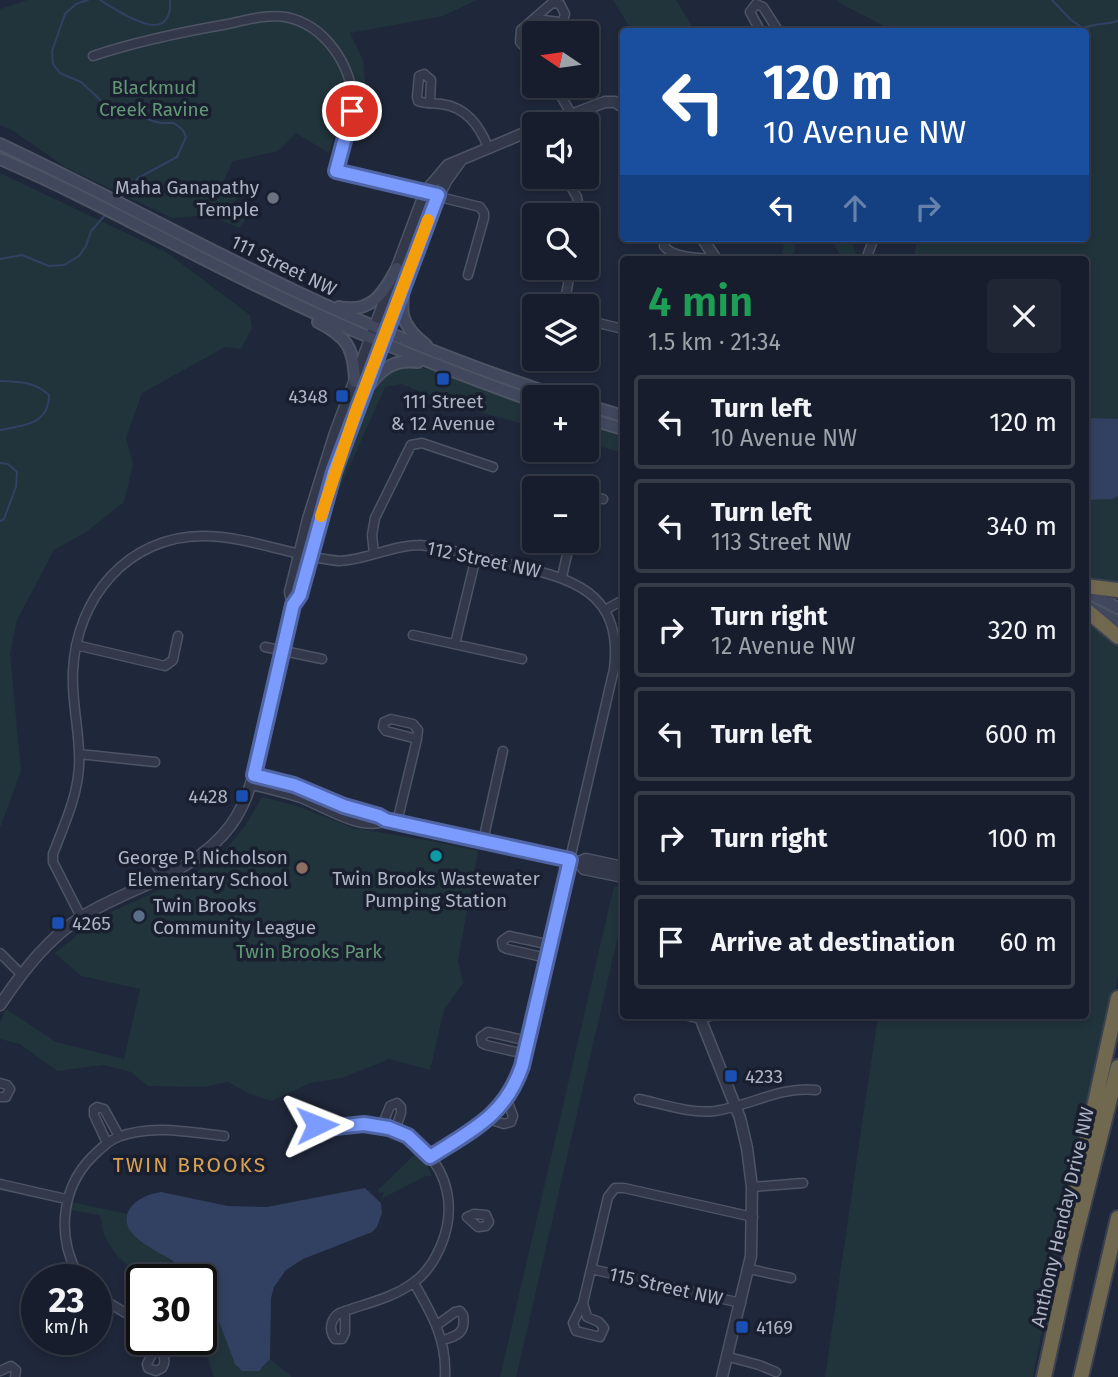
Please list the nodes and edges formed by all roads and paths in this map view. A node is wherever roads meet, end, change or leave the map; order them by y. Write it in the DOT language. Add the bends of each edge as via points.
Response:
graph roads {
  1 [pos="535,19"];
  2 [pos="532,21"];
  3 [pos="759,28"];
  4 [pos="776,28"];
  5 [pos="522,29"];
  6 [pos="522,46"];
  7 [pos="93,56"];
  8 [pos="430,103"];
  9 [pos="620,105"];
  10 [pos="580,112"];
  11 [pos="522,134"];
  12 [pos="0,144"];
  13 [pos="488,147"];
  14 [pos="0,159"];
  15 [pos="432,194"];
  16 [pos="665,242"];
  17 [pos="692,256"];
  18 [pos="397,268"];
  19 [pos="468,275"];
  20 [pos="406,279"];
  21 [pos="268,292"];
  22 [pos="323,304"];
  23 [pos="599,323"];
  24 [pos="620,328"];
  25 [pos="381,330"];
  26 [pos="376,342"];
  27 [pos="437,353"];
  28 [pos="434,365"];
  29 [pos="355,382"];
  30 [pos="528,385"];
  31 [pos="364,393"];
  32 [pos="522,397"];
  33 [pos="599,409"];
  34 [pos="620,415"];
  35 [pos="599,422"];
  36 [pos="620,428"];
  37 [pos="493,467"];
  38 [pos="599,498"];
  39 [pos="603,499"];
  40 [pos="567,553"];
  41 [pos="374,554"];
  42 [pos="305,555"];
  43 [pos="476,556"];
  44 [pos="562,577"];
  45 [pos="1089,589"];
  46 [pos="1118,590"];
  47 [pos="1089,591"];
  48 [pos="620,602"];
  49 [pos="1118,608"];
  50 [pos="1089,609"];
  51 [pos="605,610"];
  52 [pos="1089,611"];
  53 [pos="1118,622"];
  54 [pos="414,635"];
  55 [pos="178,636"];
  56 [pos="1118,637"];
  57 [pos="76,645"];
  58 [pos="456,645"];
  59 [pos="265,647"];
  60 [pos="282,650"];
  61 [pos="321,659"];
  62 [pos="522,659"];
  63 [pos="416,738"];
  64 [pos="503,751"];
  65 [pos="79,754"];
  66 [pos="155,762"];
  67 [pos="253,779"];
  68 [pos="397,822"];
  69 [pos="483,841"];
  70 [pos="151,857"];
  71 [pos="574,861"];
  72 [pos="620,866"];
  73 [pos="163,876"];
  74 [pos="620,876"];
  75 [pos="81,917"];
  76 [pos="551,945"];
  77 [pos="0,953"];
  78 [pos="547,958"];
  79 [pos="21,974"];
  80 [pos="1118,998"];
  81 [pos="0,1005"];
  82 [pos="701,1019"];
  83 [pos="528,1041"];
  84 [pos="525,1054"];
  85 [pos="1118,1067"];
  86 [pos="0,1083"];
  87 [pos="816,1090"];
  88 [pos="0,1097"];
  89 [pos="639,1099"];
  90 [pos="506,1100"];
  91 [pos="736,1107"];
  92 [pos="489,1119"];
  93 [pos="382,1126"];
  94 [pos="335,1127"];
  95 [pos="395,1130"];
  96 [pos="119,1136"];
  97 [pos="224,1136"];
  98 [pos="107,1143"];
  99 [pos="430,1157"];
  100 [pos="803,1183"];
  101 [pos="0,1184"];
  102 [pos="752,1187"];
  103 [pos="66,1199"];
  104 [pos="449,1216"];
  105 [pos="467,1217"];
  106 [pos="753,1217"];
  107 [pos="1118,1218"];
  108 [pos="1118,1242"];
  109 [pos="1072,1250"];
  110 [pos="73,1264"];
  111 [pos="591,1269"];
  112 [pos="749,1269"];
  113 [pos="791,1278"];
  114 [pos="414,1283"];
  115 [pos="583,1303"];
  116 [pos="741,1303"];
  117 [pos="345,1311"];
  118 [pos="437,1325"];
  119 [pos="1091,1327"];
  120 [pos="443,1340"];
  121 [pos="729,1357"];
  122 [pos="0,1371"];
  123 [pos="776,1373"];
  124 [pos="15,1377"];
  125 [pos="446,1377"];
  126 [pos="722,1377"];
  127 [pos="1044,1377"];
  128 [pos="1080,1377"];
  1 -- 2 [label="street"];
  3 -- 4 [label="street" via="750,12 756,4"];
  5 -- 6 [label="street"];
  7 -- 15 [label="street" via="161,36 263,17 286,17 301,23 328,41 350,83 352,111 336,171"];
  8 -- 13 [label="street" via="465,113"];
  9 -- 10 [label="street" via="608,101"];
  11 -- 13 [label="street"];
  12 -- 22 [label="main road, 111 Street NW"];
  13 -- 15 [label="street" via="461,160"];
  14 -- 21 [label="main road, 111 Street NW"];
  15 -- 18 [label="street"];
  15 -- 19 [label="street" via="482,208 484,218"];
  15 -- 20 [label="street"];
  16 -- 17 [label="street" via="669,251"];
  18 -- 22 [label="main road" via="381,296 369,305 347,309"];
  18 -- 25 [label="street"];
  20 -- 25 [label="street"];
  20 -- 27 [label="main road" via="401,303 405,323"];
  21 -- 26 [label="main road, 111 Street NW"];
  21 -- 29 [label="main road" via="344,340 353,356"];
  22 -- 25 [label="main road, 111 Street NW"];
  23 -- 24 [label="street"];
  25 -- 26 [label="street"];
  25 -- 27 [label="main road, 111 Street NW"];
  26 -- 28 [label="main road, 111 Street NW"];
  26 -- 29 [label="street"];
  26 -- 31 [label="street"];
  27 -- 30 [label="main road, 111 Street NW"];
  28 -- 31 [label="main road" via="396,363 380,371"];
  28 -- 32 [label="main road, 111 Street NW"];
  29 -- 42 [label="street" via="321,474"];
  31 -- 42 [label="street"];
  33 -- 34 [label="main road"];
  35 -- 36 [label="main road"];
  37 -- 41 [label="street" via="413,444 375,518"];
  38 -- 39 [label="street"];
  40 -- 44 [label="street"];
  41 -- 42 [label="street, 112 Street NW" via="345,561"];
  41 -- 43 [label="street, 112 Street NW" via="415,545"];
  42 -- 57 [label="street, 112 Street NW" via="211,536 162,543 132,557 106,580 87,608"];
  42 -- 60 [label="street" via="290,592 293,605"];
  43 -- 44 [label="street, 112 Street NW"];
  43 -- 58 [label="street"];
  44 -- 51 [label="street, 112 Street NW"];
  45 -- 46 [label="highway"];
  47 -- 49 [label="main road"];
  48 -- 51 [label="street"];
  50 -- 53 [label="main road"];
  51 -- 71 [label="street" via="615,642 614,669"];
  52 -- 56 [label="highway"];
  54 -- 58 [label="street"];
  55 -- 57 [label="street" via="173,660 165,666"];
  57 -- 65 [label="street, 112 Street NW" via="73,681"];
  58 -- 62 [label="street"];
  59 -- 60 [label="street"];
  60 -- 61 [label="street"];
  60 -- 67 [label="street"];
  63 -- 68 [label="street"];
  64 -- 69 [label="street"];
  65 -- 66 [label="street"];
  65 -- 75 [label="street, 112 Street NW" via="75,794 53,862"];
  67 -- 68 [label="street" via="294,785"];
  67 -- 73 [label="street" via="239,813 221,837"];
  68 -- 69 [label="street"];
  69 -- 71 [label="street"];
  70 -- 73 [label="street"];
  71 -- 72 [label="street"];
  71 -- 74 [label="street" via="584,869"];
  71 -- 76 [label="street"];
  73 -- 75 [label="street"];
  75 -- 79 [label="street" via="49,942"];
  76 -- 78 [label="street"];
  76 -- 78 [label="street" via="509,936 502,941 507,950"];
  77 -- 79 [label="street"];
  78 -- 83 [label="street"];
  79 -- 81 [label="street"];
  80 -- 109 [label="highway" via="1069,1221"];
  82 -- 91 [label="street"];
  83 -- 84 [label="street"];
  83 -- 84 [label="street" via="488,1032 481,1037 486,1045"];
  84 -- 90 [label="street"];
  85 -- 109 [label="highway, Anthony Henday Drive NW"];
  86 -- 88 [label="street" via="10,1089 6,1097"];
  87 -- 91 [label="street" via="782,1091"];
  89 -- 91 [label="street" via="697,1111"];
  90 -- 92 [label="street"];
  90 -- 92 [label="street" via="511,1122"];
  91 -- 102 [label="street"];
  92 -- 99 [label="street"];
  93 -- 94 [label="street"];
  93 -- 95 [label="street"];
  93 -- 95 [label="street" via="390,1106 397,1103 401,1110"];
  95 -- 99 [label="street"];
  96 -- 97 [label="street" via="162,1130"];
  96 -- 98 [label="street"];
  96 -- 98 [label="street" via="103,1108 96,1108 94,1115"];
  98 -- 103 [label="street" via="84,1167"];
  99 -- 104 [label="street" via="444,1181"];
  100 -- 102 [label="street"];
  101 -- 103 [label="street"];
  102 -- 106 [label="street"];
  103 -- 110 [label="street" via="66,1242"];
  104 -- 105 [label="street"];
  104 -- 114 [label="street" via="438,1254"];
  106 -- 111 [label="street" via="613,1189"];
  106 -- 112 [label="street"];
  107 -- 119 [label="highway"];
  108 -- 119 [label="highway"];
  109 -- 127 [label="highway, Anthony Henday Drive NW"];
  111 -- 115 [label="street"];
  111 -- 116 [label="street, 115 Street NW"];
  112 -- 113 [label="street"];
  112 -- 116 [label="street"];
  114 -- 117 [label="street"];
  114 -- 118 [label="street"];
  115 -- 115 [label="street" via="573,1327 600,1336 604,1328 587,1317"];
  116 -- 121 [label="street"];
  118 -- 120 [label="street"];
  118 -- 120 [label="street" via="455,1312 464,1315 458,1336"];
  119 -- 128 [label="highway"];
  120 -- 125 [label="street"];
  121 -- 123 [label="street"];
  121 -- 126 [label="street"];
  122 -- 124 [label="street" via="10,1366 16,1370"];
}
